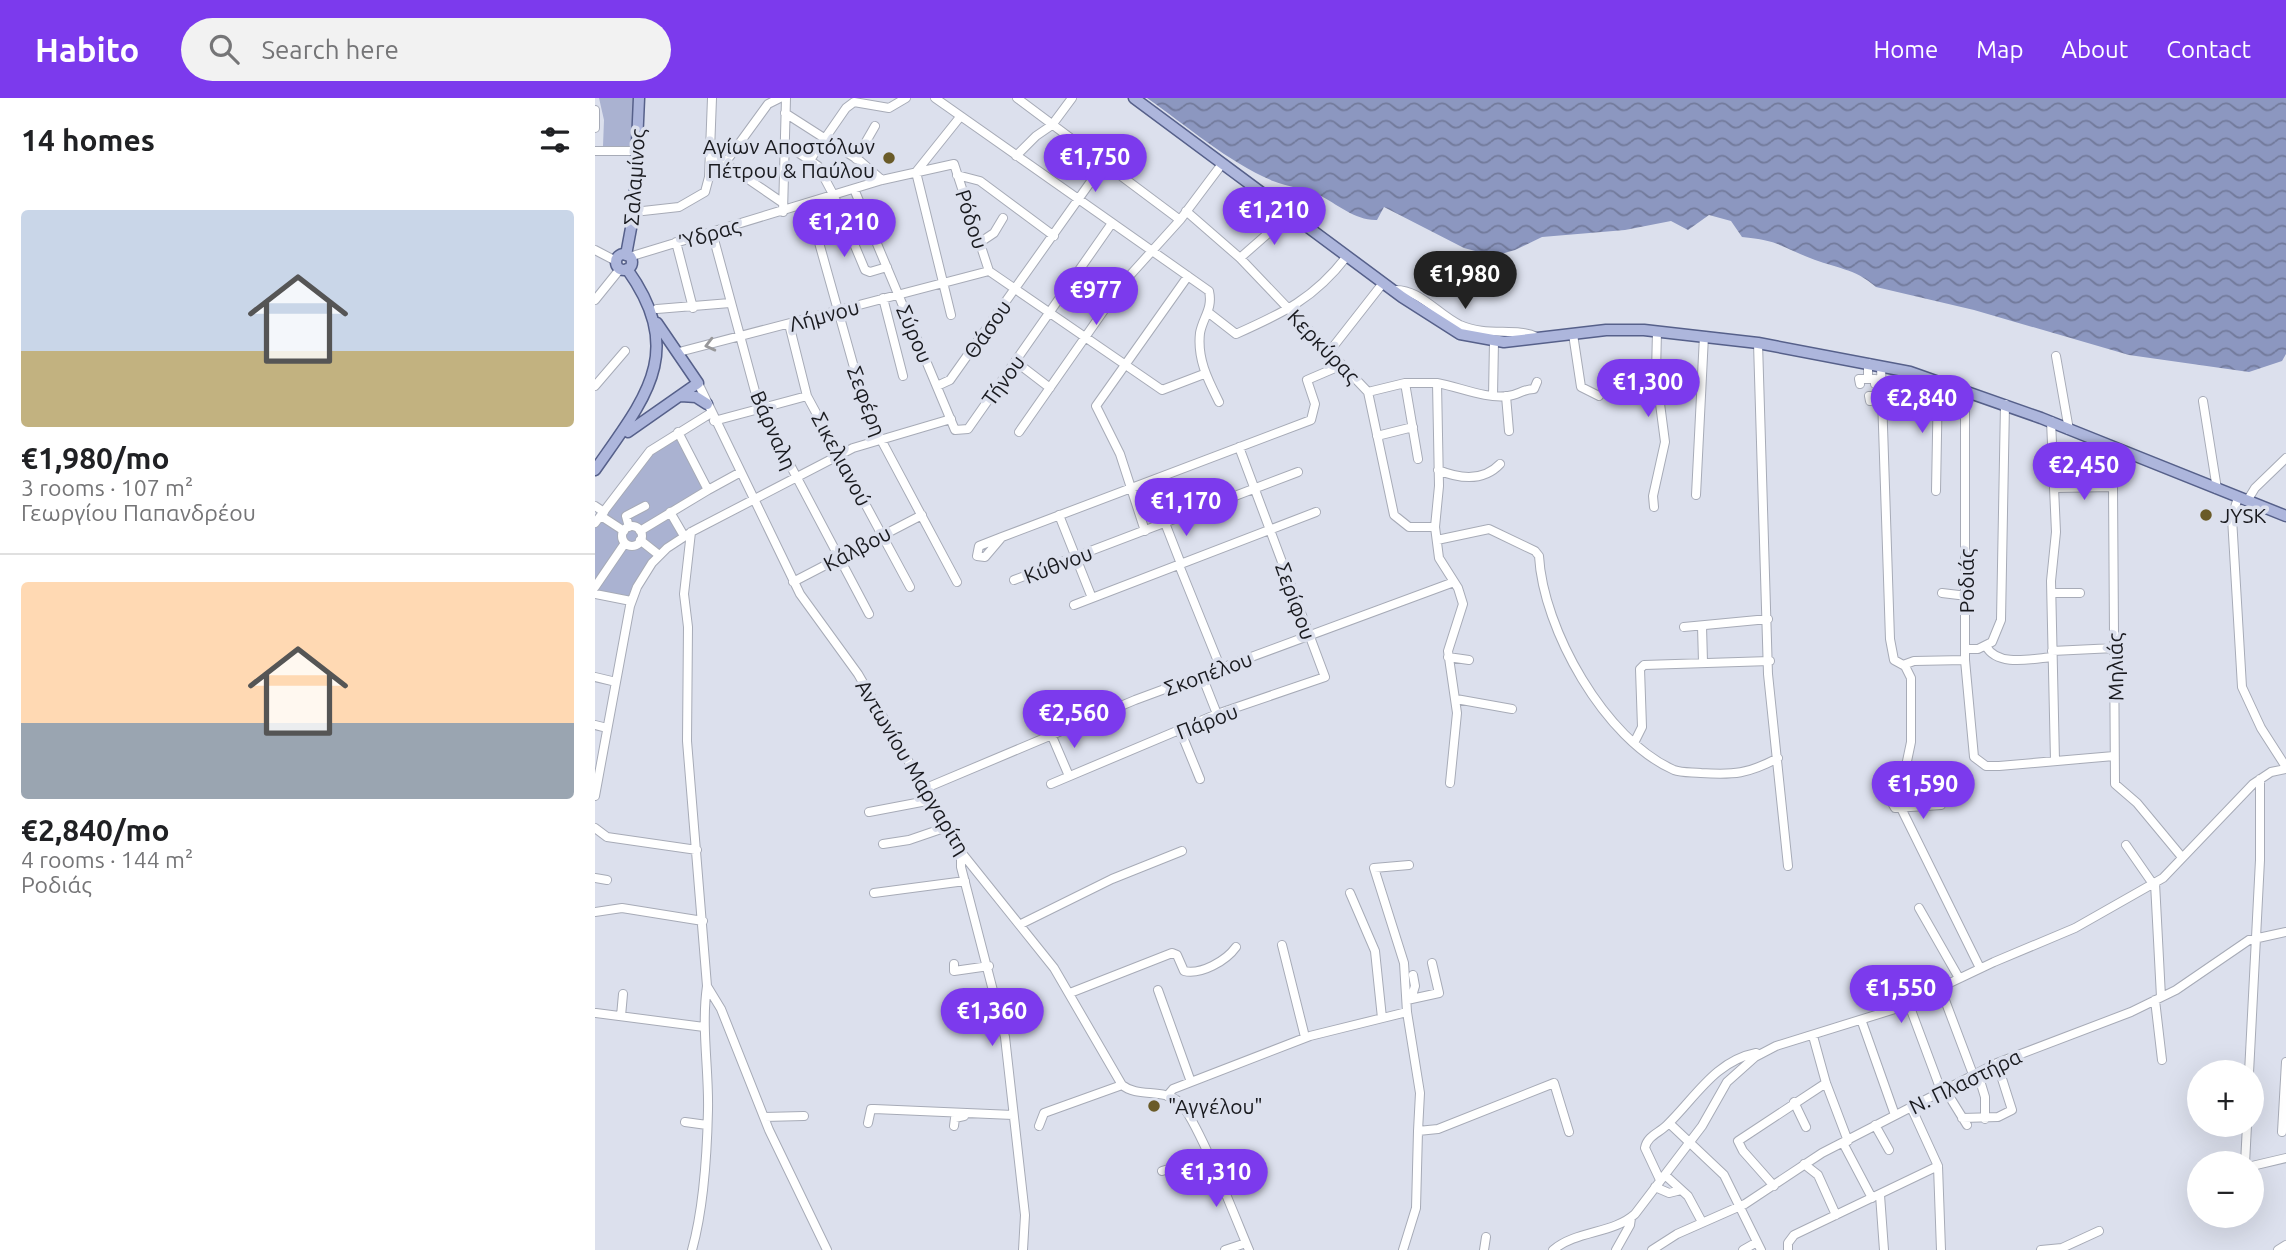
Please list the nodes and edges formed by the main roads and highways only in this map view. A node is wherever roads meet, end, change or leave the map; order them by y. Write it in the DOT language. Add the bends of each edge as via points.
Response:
graph roads {
  1 [pos="639,98"];
  2 [pos="1134,98"];
  3 [pos="664,341"];
  4 [pos="647,391"];
  5 [pos="678,396"];
  6 [pos="662,406"];
  7 [pos="711,413"];
  8 [pos="616,443"];
  9 [pos="595,470"];
  10 [pos="2286,516"];
  1 -- 3 [label="main road, Σαλαμίνος" via="634,212 624,262 655,313"];
  2 -- 10 [label="main road" via="1448,328 1494,341 1623,329 1657,331 1868,363 1965,389"];
  3 -- 4 [label="main road"];
  3 -- 5 [label="main road, Αντωνίου Μαργαρίτη" via="679,352 698,383"];
  4 -- 6 [label="main road" via="651,404"];
  4 -- 8 [label="main road"];
  5 -- 6 [label="main road"];
  5 -- 7 [label="main road" via="697,397"];
  6 -- 8 [label="main road"];
  8 -- 9 [label="main road"];
}
